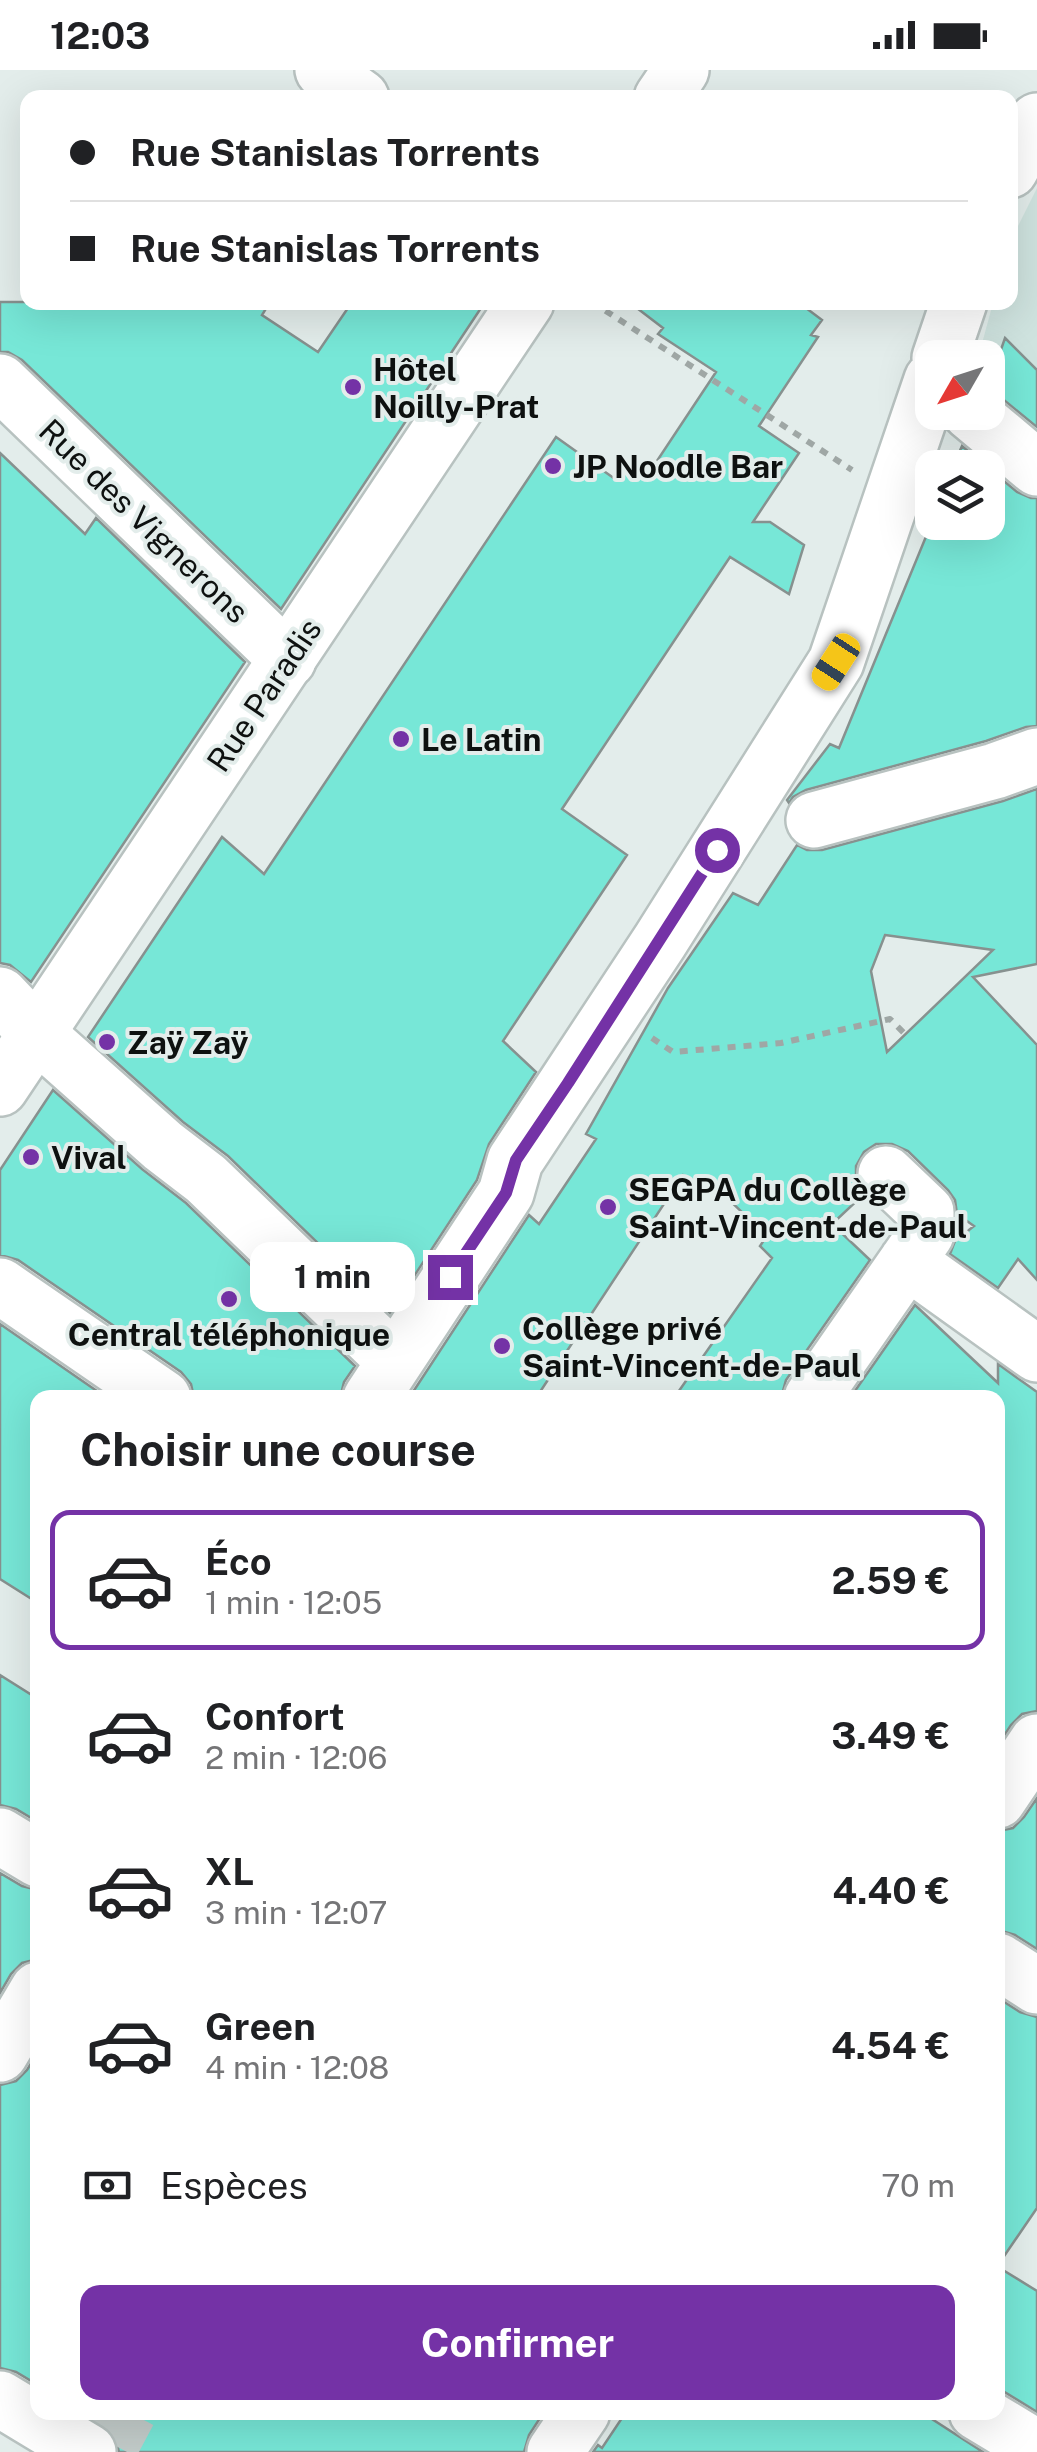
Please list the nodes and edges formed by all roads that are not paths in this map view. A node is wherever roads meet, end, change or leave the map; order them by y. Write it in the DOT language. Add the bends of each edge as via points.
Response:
graph roads {
  1 [pos="323,70"];
  2 [pos="350,90"];
  3 [pos="1037,121"];
  4 [pos="1018,155"];
  5 [pos="521,310"];
  6 [pos="955,310"];
  7 [pos="946,340"];
  8 [pos="0,382"];
  9 [pos="915,430"];
  10 [pos="992,430"];
  11 [pos="1037,468"];
  12 [pos="288,660"];
  13 [pos="1037,756"];
  14 [pos="814,820"];
  15 [pos="18,1014"];
  16 [pos="0,1088"];
  17 [pos="886,1174"];
  18 [pos="907,1261"];
  19 [pos="0,1286"];
  20 [pos="1037,1354"];
  21 [pos="383,1379"];
  22 [pos="151,1390"];
  23 [pos="818,1390"];
  24 [pos="1037,1742"];
  25 [pos="1005,1790"];
  26 [pos="0,1836"];
  27 [pos="30,1854"];
  28 [pos="1005,1965"];
  29 [pos="1037,1986"];
  30 [pos="30,2003"];
  31 [pos="0,2054"];
  32 [pos="0,2399"];
  33 [pos="30,2414"];
  34 [pos="43,2420"];
  35 [pos="577,2420"];
  36 [pos="991,2420"];
  37 [pos="1037,2448"];
  38 [pos="102,2449"];
  39 [pos="555,2452"];
  1 -- 2 [label="street"];
  3 -- 4 [label="street"];
  5 -- 12 [label="street, Rue Paradis"];
  6 -- 7 [label="street"];
  8 -- 12 [label="street, Rue des Vignerons"];
  9 -- 21 [label="street" via="836,662"];
  10 -- 11 [label="street"];
  12 -- 15 [label="street, Rue Paradis"];
  13 -- 14 [label="street"];
  15 -- 16 [label="street, Rue Paradis"];
  15 -- 21 [label="street" via="206,1179"];
  17 -- 18 [label="street" via="926,1212 926,1234"];
  18 -- 20 [label="street"];
  18 -- 23 [label="street"];
  19 -- 22 [label="street"];
  24 -- 25 [label="street"];
  26 -- 27 [label="street"];
  28 -- 29 [label="street"];
  30 -- 31 [label="street"];
  32 -- 33 [label="street"];
  34 -- 38 [label="street"];
  35 -- 39 [label="street"];
  36 -- 37 [label="street"];
}
